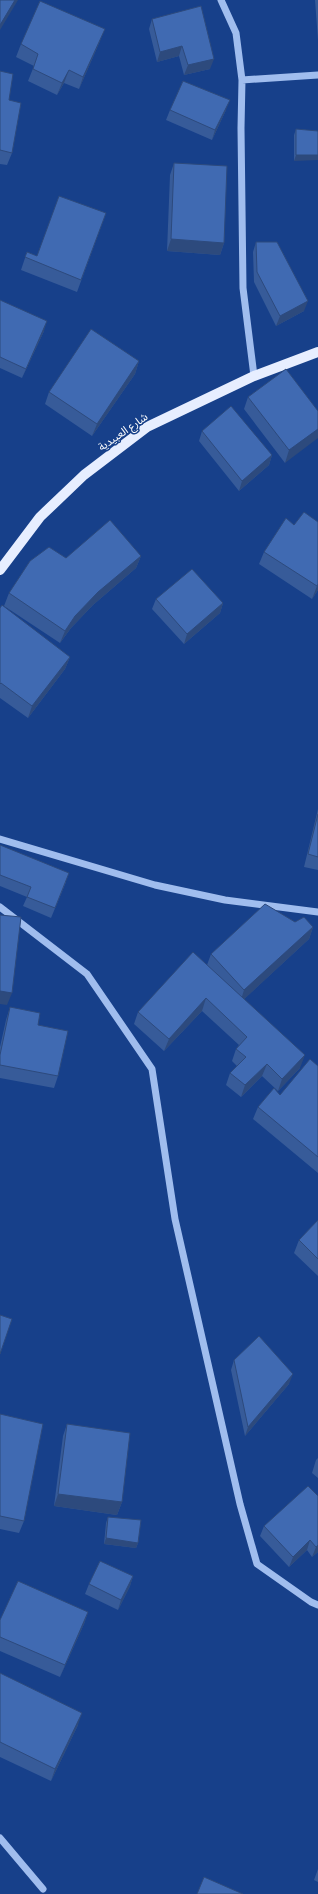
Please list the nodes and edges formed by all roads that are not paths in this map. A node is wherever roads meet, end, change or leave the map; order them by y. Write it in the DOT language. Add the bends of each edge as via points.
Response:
graph roads {
  1 [pos="221,0"];
  2 [pos="318,75"];
  3 [pos="242,80"];
  4 [pos="318,352"];
  5 [pos="254,376"];
  6 [pos="0,570"];
  7 [pos="0,839"];
  8 [pos="0,907"];
  9 [pos="318,912"];
  10 [pos="318,1605"];
  11 [pos="0,1838"];
  12 [pos="43,1889"];
  1 -- 3 [label="street" via="236,33"];
  2 -- 3 [label="street"];
  3 -- 5 [label="street" via="243,288"];
  4 -- 5 [label="main road, شارع العبيدية"];
  5 -- 6 [label="main road, شارع العبيدية" via="147,427 91,470 40,517"];
  7 -- 9 [label="street" via="155,885 225,900"];
  8 -- 10 [label="street" via="87,974 152,1069 175,1219 240,1504 257,1564"];
  11 -- 12 [label="street"];
}
